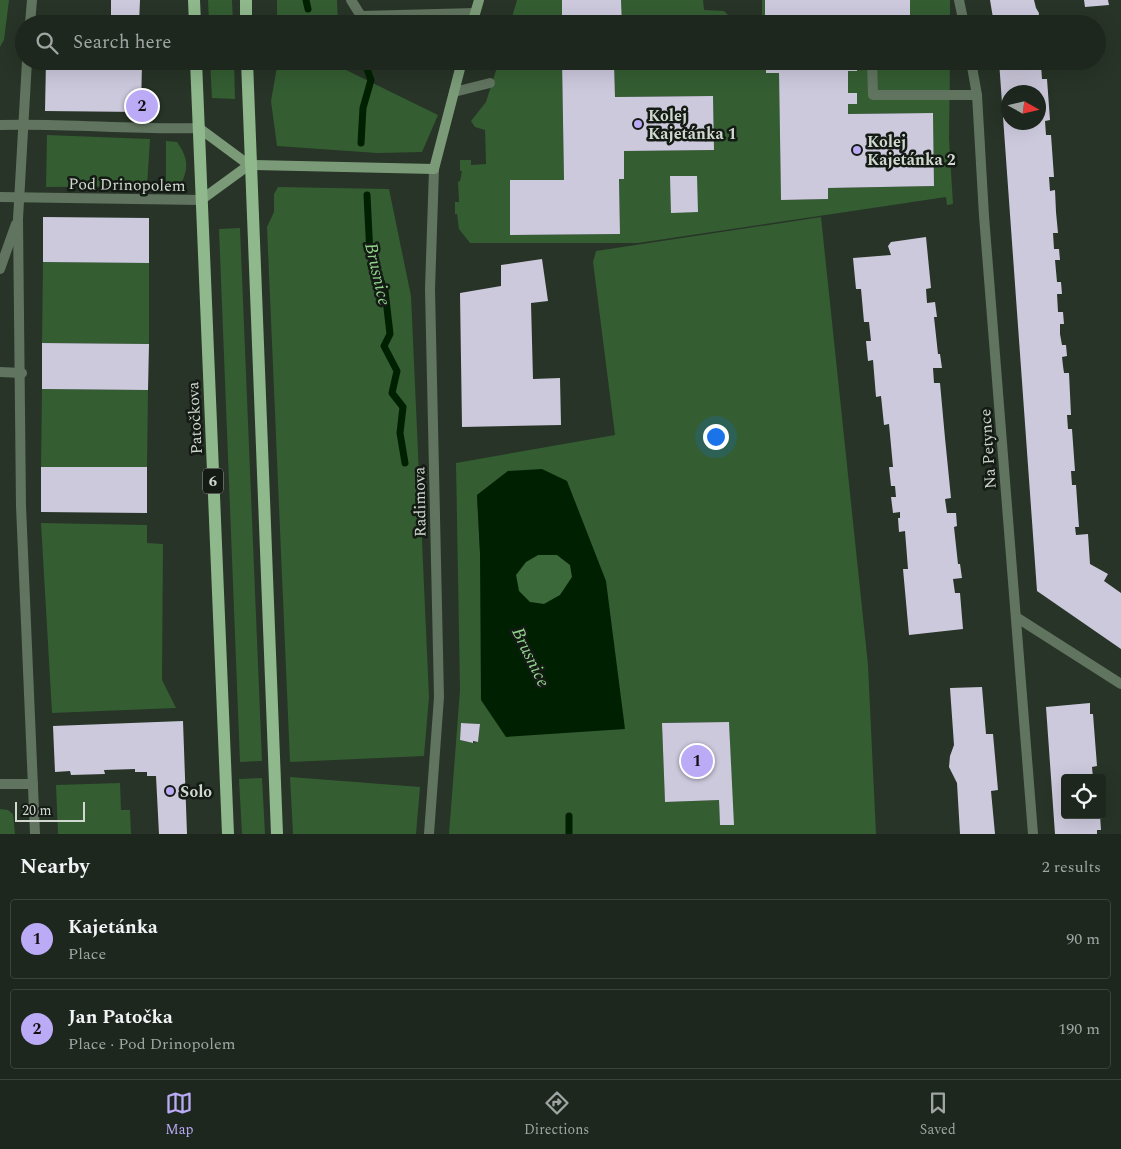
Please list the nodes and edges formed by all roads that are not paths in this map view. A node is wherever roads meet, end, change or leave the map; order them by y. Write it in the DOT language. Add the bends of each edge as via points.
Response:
graph roads {
  1 [pos="32,0"];
  2 [pos="194,0"];
  3 [pos="246,0"];
  4 [pos="351,0"];
  5 [pos="479,0"];
  6 [pos="959,0"];
  7 [pos="31,15"];
  8 [pos="195,15"];
  9 [pos="246,15"];
  10 [pos="360,15"];
  11 [pos="475,15"];
  12 [pos="962,15"];
  13 [pos="26,70"];
  14 [pos="196,70"];
  15 [pos="247,70"];
  16 [pos="460,70"];
  17 [pos="872,70"];
  18 [pos="973,70"];
  19 [pos="490,83"];
  20 [pos="454,92"];
  21 [pos="977,95"];
  22 [pos="23,124"];
  23 [pos="0,125"];
  24 [pos="199,128"];
  25 [pos="250,165"];
  26 [pos="434,169"];
  27 [pos="0,197"];
  28 [pos="19,197"];
  29 [pos="202,200"];
  30 [pos="18,218"];
  31 [pos="0,269"];
  32 [pos="0,372"];
  33 [pos="22,373"];
  34 [pos="1016,617"];
  35 [pos="1121,684"];
  36 [pos="0,784"];
  37 [pos="33,784"];
  38 [pos="35,834"];
  39 [pos="228,834"];
  40 [pos="278,834"];
  41 [pos="429,834"];
  42 [pos="1033,834"];
  1 -- 7 [label="street"];
  2 -- 8 [label="main road"];
  3 -- 9 [label="main road"];
  4 -- 10 [label="street"];
  5 -- 11 [label="street"];
  6 -- 12 [label="street"];
  13 -- 22 [label="street"];
  14 -- 24 [label="main road, Patočkova / 6"];
  15 -- 25 [label="main road"];
  16 -- 20 [label="street, Radimova"];
  17 -- 21 [label="street" via="872,95"];
  18 -- 21 [label="street, Na Petynce"];
  19 -- 20 [label="street"];
  20 -- 26 [label="street, Radimova"];
  21 -- 34 [label="street, Na Petynce"];
  22 -- 23 [label="street"];
  22 -- 24 [label="street"];
  22 -- 28 [label="street"];
  24 -- 25 [label="street"];
  24 -- 29 [label="main road, Patočkova / 6"];
  25 -- 26 [label="street"];
  25 -- 29 [label="street, Pod Drinopolem"];
  25 -- 40 [label="main road"];
  26 -- 41 [label="street, Radimova" via="430,289 439,697"];
  27 -- 28 [label="street, Pod Drinopolem"];
  28 -- 29 [label="street, Pod Drinopolem"];
  28 -- 30 [label="street"];
  29 -- 39 [label="main road, Patočkova / 6"];
  30 -- 31 [label="street"];
  30 -- 33 [label="street"];
  32 -- 33 [label="street"];
  33 -- 37 [label="street" via="22,506"];
  34 -- 35 [label="street"];
  34 -- 42 [label="street, Na Petynce"];
  36 -- 37 [label="street"];
  37 -- 38 [label="street"];
}
